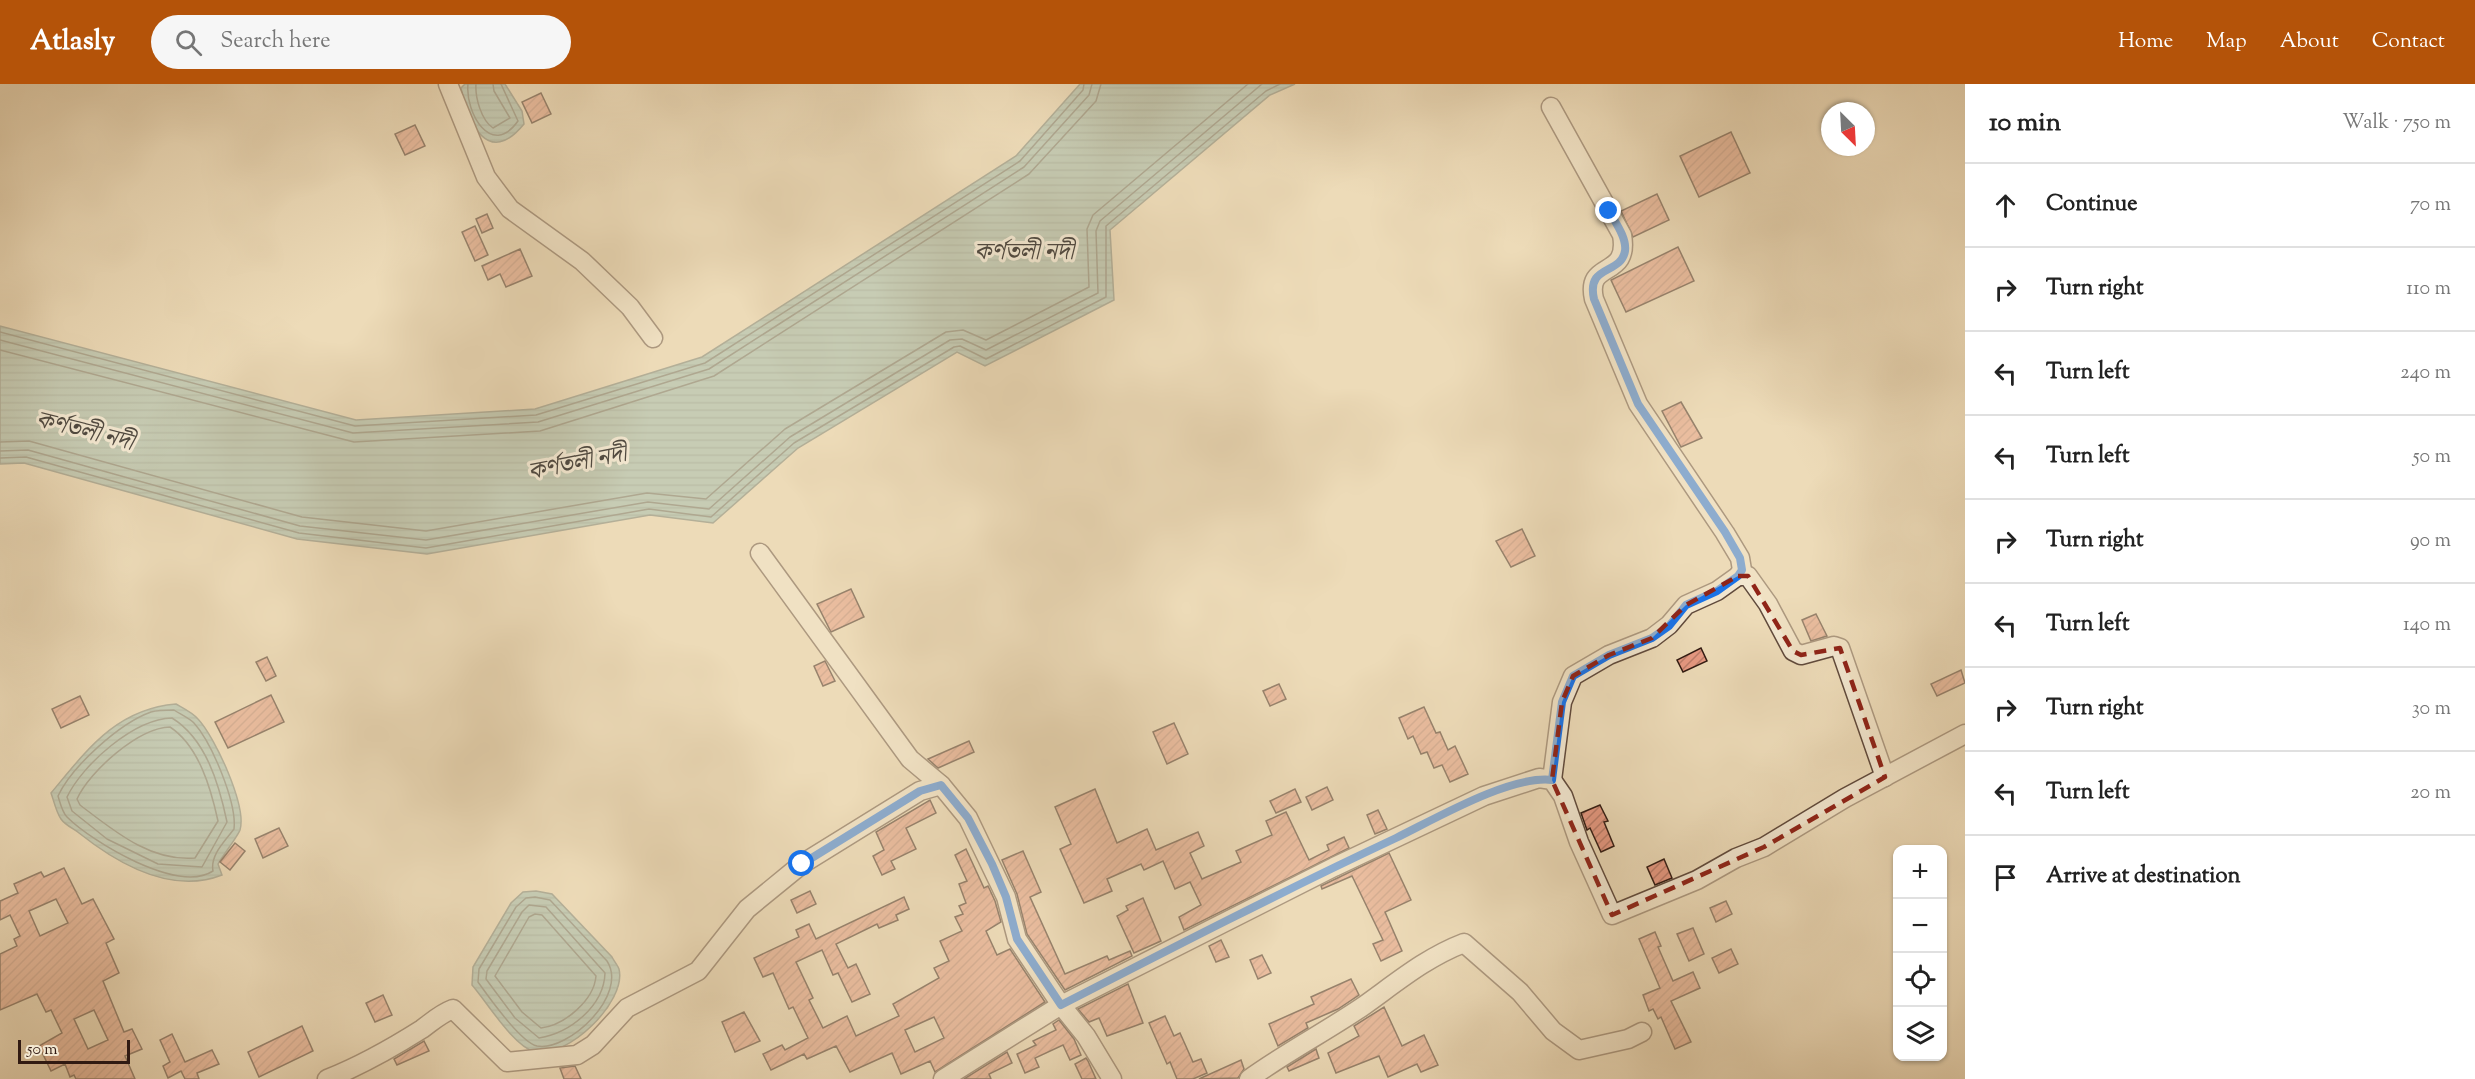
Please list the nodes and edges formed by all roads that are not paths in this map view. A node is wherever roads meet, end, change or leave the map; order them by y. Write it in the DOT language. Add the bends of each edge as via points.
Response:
graph roads {
  1 [pos="448,84"];
  2 [pos="1551,107"];
  3 [pos="653,338"];
  4 [pos="760,553"];
  5 [pos="1738,576"];
  6 [pos="1965,734"];
  7 [pos="1885,777"];
  8 [pos="1552,780"];
  9 [pos="941,785"];
  10 [pos="1061,1005"];
  11 [pos="1642,1032"];
  12 [pos="327,1079"];
  13 [pos="943,1079"];
  14 [pos="1112,1079"];
  15 [pos="1249,1079"];
  1 -- 3 [label="street" via="486,177 510,209 582,261 630,307"];
  2 -- 5 [label="street" via="1622,235 1625,251 1620,260 1596,277 1592,287 1594,299 1638,404 1740,558 1742,570"];
  4 -- 9 [label="street" via="910,759"];
  5 -- 7 [label="street" via="1748,576 1793,651 1801,655 1834,646 1840,648"];
  5 -- 8 [label="street" via="1686,605 1669,626 1652,638 1609,655 1573,676 1562,702"];
  6 -- 7 [label="street"];
  7 -- 8 [label="street" via="1764,847 1612,915 1563,796"];
  8 -- 10 [label="street" via="1539,778 1484,796 1323,872"];
  9 -- 10 [label="street" via="968,818 1006,897 1017,939"];
  9 -- 12 [label="street" via="920,791 802,864 747,909 698,971 627,1008 593,1045 577,1055 507,1062 453,1009"];
  10 -- 13 [label="street"];
  10 -- 14 [label="street"];
  11 -- 15 [label="street" via="1579,1050 1553,1031 1520,992 1464,943 1440,952 1403,975"];
}
